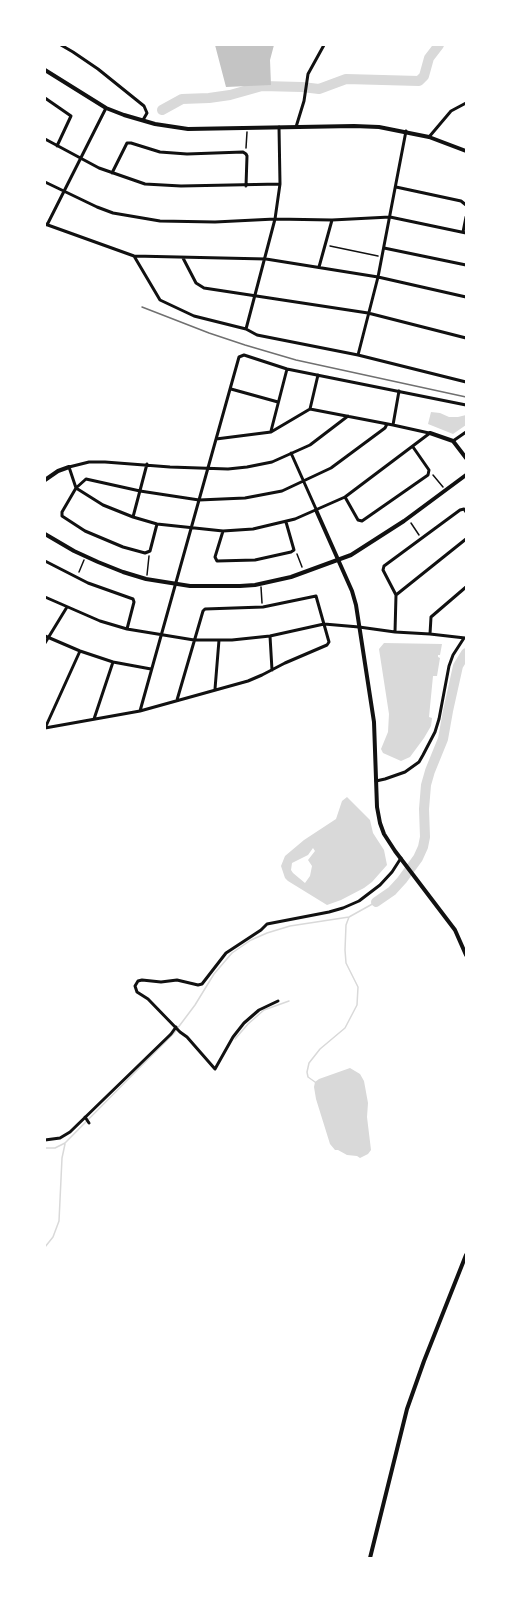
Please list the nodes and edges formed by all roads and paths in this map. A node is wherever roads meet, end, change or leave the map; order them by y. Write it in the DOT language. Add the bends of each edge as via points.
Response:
graph roads {
  1 [pos="61,45"];
  2 [pos="324,45"];
  3 [pos="45,70"];
  4 [pos="45,98"];
  5 [pos="466,103"];
  6 [pos="106,108"];
  7 [pos="143,120"];
  8 [pos="279,127"];
  9 [pos="296,127"];
  10 [pos="247,128"];
  11 [pos="406,131"];
  12 [pos="429,136"];
  13 [pos="45,139"];
  14 [pos="57,146"];
  15 [pos="466,151"];
  16 [pos="246,154"];
  17 [pos="80,158"];
  18 [pos="112,173"];
  19 [pos="45,182"];
  20 [pos="280,184"];
  21 [pos="246,186"];
  22 [pos="396,187"];
  23 [pos="63,191"];
  24 [pos="466,205"];
  25 [pos="390,217"];
  26 [pos="466,217"];
  27 [pos="275,219"];
  28 [pos="332,220"];
  29 [pos="46,224"];
  30 [pos="464,233"];
  31 [pos="325,245"];
  32 [pos="384,248"];
  33 [pos="135,256"];
  34 [pos="382,257"];
  35 [pos="183,258"];
  36 [pos="266,259"];
  37 [pos="466,265"];
  38 [pos="319,267"];
  39 [pos="378,278"];
  40 [pos="256,297"];
  41 [pos="466,297"];
  42 [pos="368,313"];
  43 [pos="246,329"];
  44 [pos="466,338"];
  45 [pos="357,355"];
  46 [pos="287,369"];
  47 [pos="318,375"];
  48 [pos="466,381"];
  49 [pos="230,389"];
  50 [pos="399,391"];
  51 [pos="278,402"];
  52 [pos="466,405"];
  53 [pos="310,409"];
  54 [pos="348,417"];
  55 [pos="387,424"];
  56 [pos="393,425"];
  57 [pos="271,432"];
  58 [pos="466,432"];
  59 [pos="430,433"];
  60 [pos="216,439"];
  61 [pos="453,441"];
  62 [pos="413,447"];
  63 [pos="291,453"];
  64 [pos="466,458"];
  65 [pos="147,465"];
  66 [pos="69,467"];
  67 [pos="208,468"];
  68 [pos="429,470"];
  69 [pos="466,475"];
  70 [pos="45,480"];
  71 [pos="304,481"];
  72 [pos="76,488"];
  73 [pos="446,490"];
  74 [pos="140,491"];
  75 [pos="345,497"];
  76 [pos="199,500"];
  77 [pos="316,510"];
  78 [pos="466,512"];
  79 [pos="133,517"];
  80 [pos="286,522"];
  81 [pos="411,523"];
  82 [pos="157,524"];
  83 [pos="191,527"];
  84 [pos="223,531"];
  85 [pos="45,534"];
  86 [pos="421,538"];
  87 [pos="466,539"];
  88 [pos="295,548"];
  89 [pos="150,551"];
  90 [pos="86,557"];
  91 [pos="45,561"];
  92 [pos="339,561"];
  93 [pos="303,573"];
  94 [pos="76,578"];
  95 [pos="146,579"];
  96 [pos="175,583"];
  97 [pos="260,583"];
  98 [pos="466,588"];
  99 [pos="396,595"];
  100 [pos="45,597"];
  101 [pos="262,607"];
  102 [pos="67,608"];
  103 [pos="324,624"];
  104 [pos="359,627"];
  105 [pos="127,629"];
  106 [pos="394,632"];
  107 [pos="430,634"];
  108 [pos="160,635"];
  109 [pos="270,636"];
  110 [pos="47,637"];
  111 [pos="466,637"];
  112 [pos="194,640"];
  113 [pos="219,640"];
  114 [pos="45,643"];
  115 [pos="80,651"];
  116 [pos="113,662"];
  117 [pos="151,669"];
  118 [pos="272,670"];
  119 [pos="215,690"];
  120 [pos="177,700"];
  121 [pos="140,711"];
  122 [pos="94,719"];
  123 [pos="45,727"];
  124 [pos="376,781"];
  125 [pos="401,858"];
  126 [pos="466,955"];
  127 [pos="278,1001"];
  128 [pos="176,1027"];
  129 [pos="86,1117"];
  130 [pos="89,1123"];
  131 [pos="45,1140"];
  132 [pos="466,1255"];
  133 [pos="370,1558"];
  1 -- 7 [label="street" via="144,106 147,113"];
  2 -- 9 [label="street" via="308,74"];
  3 -- 6 [label="street"];
  4 -- 14 [label="street" via="71,116"];
  5 -- 12 [label="street" via="451,111"];
  6 -- 7 [label="street"];
  6 -- 17 [label="street"];
  7 -- 10 [label="street" via="188,129"];
  8 -- 9 [label="street"];
  8 -- 10 [label="street"];
  8 -- 20 [label="street"];
  9 -- 11 [label="street" via="354,126"];
  10 -- 16 [label="path"];
  11 -- 12 [label="street"];
  11 -- 22 [label="street"];
  12 -- 15 [label="street"];
  13 -- 14 [label="street"];
  14 -- 17 [label="street"];
  16 -- 18 [label="street" via="160,152 127,143"];
  16 -- 21 [label="street"];
  17 -- 18 [label="street"];
  17 -- 23 [label="street"];
  18 -- 21 [label="street" via="145,184"];
  19 -- 23 [label="street"];
  20 -- 21 [label="street"];
  20 -- 27 [label="street"];
  22 -- 24 [label="street"];
  22 -- 25 [label="street"];
  23 -- 27 [label="street" via="113,213 160,222"];
  23 -- 29 [label="street"];
  25 -- 28 [label="street"];
  25 -- 30 [label="street"];
  25 -- 32 [label="street"];
  26 -- 30 [label="street"];
  27 -- 28 [label="street"];
  27 -- 36 [label="street"];
  28 -- 31 [label="street"];
  29 -- 33 [label="street"];
  31 -- 34 [label="path"];
  31 -- 38 [label="street"];
  32 -- 34 [label="street"];
  32 -- 37 [label="street"];
  33 -- 35 [label="street"];
  33 -- 43 [label="street" via="160,300 194,316"];
  34 -- 39 [label="street"];
  35 -- 36 [label="street"];
  35 -- 40 [label="street" via="196,283 204,288"];
  36 -- 38 [label="street"];
  36 -- 40 [label="street"];
  38 -- 39 [label="street"];
  39 -- 41 [label="street"];
  39 -- 42 [label="street"];
  40 -- 42 [label="street"];
  40 -- 43 [label="street"];
  42 -- 44 [label="street"];
  42 -- 45 [label="street"];
  43 -- 45 [label="street" via="257,335"];
  45 -- 48 [label="street"];
  46 -- 47 [label="street"];
  46 -- 49 [label="street" via="241,355"];
  46 -- 51 [label="street"];
  47 -- 50 [label="street"];
  47 -- 53 [label="street"];
  49 -- 51 [label="street"];
  49 -- 60 [label="street"];
  50 -- 52 [label="street"];
  50 -- 56 [label="street"];
  51 -- 57 [label="street"];
  53 -- 54 [label="street"];
  53 -- 57 [label="street"];
  54 -- 55 [label="street"];
  54 -- 63 [label="street"];
  55 -- 56 [label="street"];
  55 -- 71 [label="street" via="332,468"];
  56 -- 59 [label="street"];
  57 -- 60 [label="street"];
  58 -- 61 [label="street"];
  59 -- 61 [label="street"];
  59 -- 62 [label="street"];
  60 -- 67 [label="street"];
  61 -- 64 [label="street"];
  62 -- 68 [label="street"];
  62 -- 75 [label="street"];
  63 -- 67 [label="street" via="247,467"];
  63 -- 71 [label="street"];
  65 -- 66 [label="street" via="89,462"];
  65 -- 67 [label="street"];
  65 -- 74 [label="street"];
  66 -- 70 [label="street"];
  66 -- 72 [label="street"];
  67 -- 76 [label="street"];
  68 -- 73 [label="path"];
  68 -- 75 [label="street" via="428,475 364,521 358,520"];
  69 -- 73 [label="street"];
  71 -- 76 [label="street" via="245,498"];
  71 -- 77 [label="street"];
  72 -- 74 [label="street" via="86,479"];
  72 -- 79 [label="street"];
  72 -- 89 [label="street" via="63,516 85,531 123,547"];
  73 -- 92 [label="street" via="378,539"];
  74 -- 76 [label="street"];
  74 -- 79 [label="street"];
  75 -- 77 [label="street"];
  76 -- 83 [label="street"];
  77 -- 80 [label="street"];
  77 -- 92 [label="street"];
  78 -- 86 [label="street" via="460,510"];
  79 -- 82 [label="street"];
  80 -- 84 [label="street"];
  80 -- 88 [label="street"];
  81 -- 86 [label="path"];
  82 -- 83 [label="street"];
  82 -- 89 [label="street"];
  83 -- 84 [label="street"];
  83 -- 96 [label="street"];
  84 -- 88 [label="street" via="217,561 255,560"];
  85 -- 90 [label="street"];
  86 -- 99 [label="street" via="382,570"];
  87 -- 99 [label="street"];
  88 -- 93 [label="path"];
  89 -- 95 [label="path"];
  90 -- 94 [label="path"];
  90 -- 95 [label="street"];
  91 -- 94 [label="street"];
  92 -- 93 [label="street"];
  92 -- 104 [label="street" via="352,591"];
  93 -- 97 [label="street"];
  94 -- 105 [label="street" via="133,599"];
  95 -- 96 [label="street"];
  96 -- 97 [label="street" via="204,587"];
  96 -- 108 [label="street"];
  97 -- 101 [label="path"];
  98 -- 107 [label="street" via="432,617"];
  99 -- 106 [label="street"];
  100 -- 102 [label="street"];
  101 -- 103 [label="street" via="316,596"];
  101 -- 112 [label="street" via="205,609"];
  102 -- 105 [label="street"];
  102 -- 110 [label="street"];
  103 -- 104 [label="street"];
  103 -- 109 [label="street"];
  103 -- 118 [label="street" via="328,644"];
  104 -- 106 [label="street"];
  104 -- 124 [label="street" via="374,722"];
  105 -- 108 [label="street"];
  106 -- 107 [label="street"];
  107 -- 111 [label="street"];
  108 -- 112 [label="street"];
  108 -- 117 [label="street"];
  109 -- 113 [label="street"];
  109 -- 118 [label="street"];
  110 -- 114 [label="street"];
  110 -- 115 [label="street"];
  111 -- 124 [label="street" via="453,655 439,719 423,755 405,772"];
  112 -- 113 [label="street"];
  112 -- 120 [label="street"];
  113 -- 119 [label="street"];
  115 -- 116 [label="street"];
  115 -- 123 [label="street"];
  116 -- 117 [label="street"];
  116 -- 122 [label="street"];
  117 -- 121 [label="street"];
  118 -- 119 [label="street"];
  119 -- 120 [label="street"];
  120 -- 121 [label="street"];
  121 -- 122 [label="street"];
  122 -- 123 [label="street"];
  124 -- 125 [label="street" via="380,823"];
  125 -- 126 [label="street" via="455,930"];
  125 -- 128 [label="street" via="380,885 359,901 329,912 267,924 226,953 198,986 177,980 138,981 137,992"];
  127 -- 128 [label="street" via="244,1023 215,1069"];
  128 -- 129 [label="street"];
  129 -- 130 [label="street"];
  129 -- 131 [label="street" via="66,1135"];
  132 -- 133 [label="street" via="407,1409"];
}
